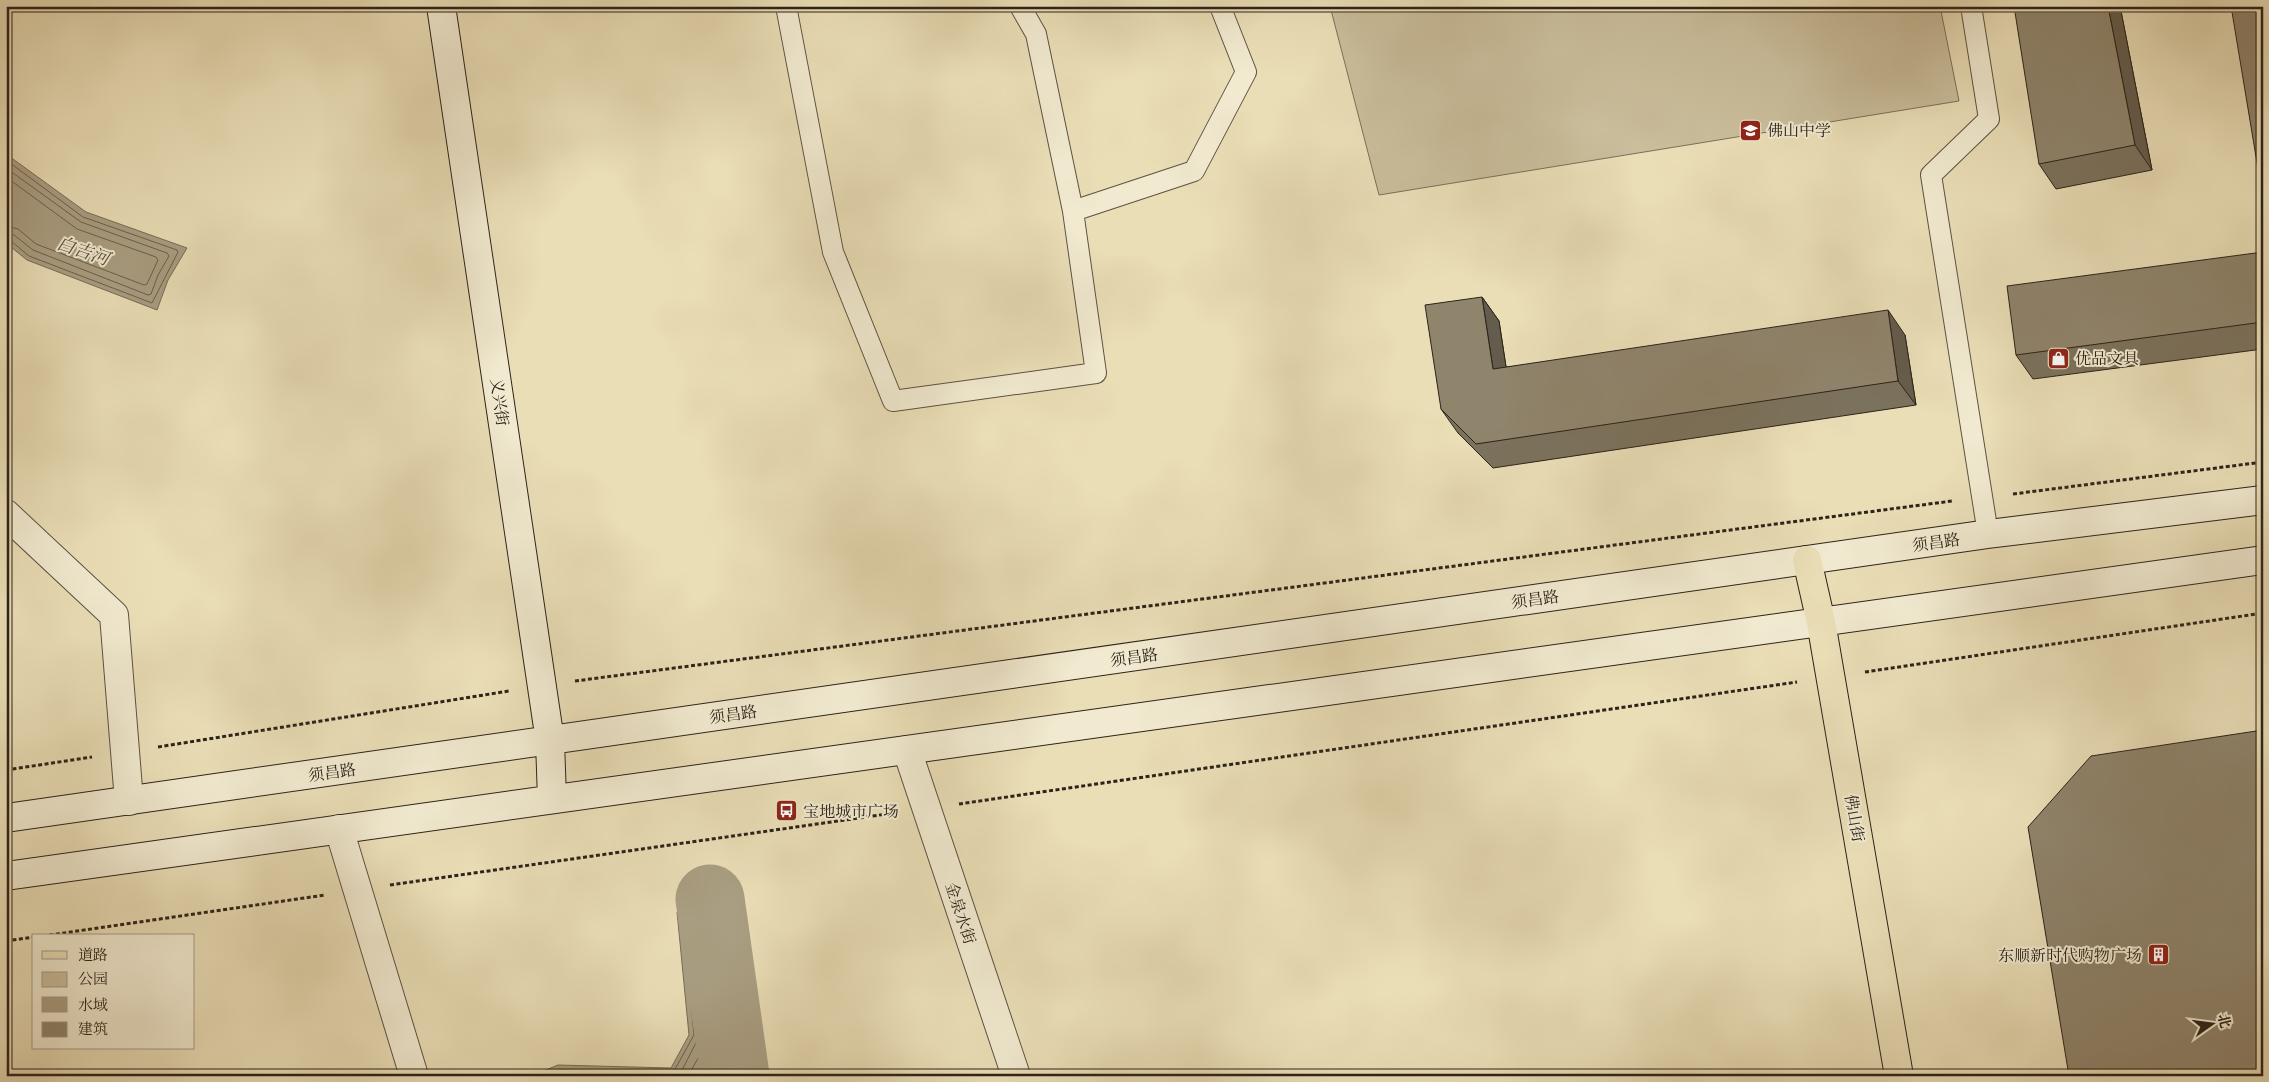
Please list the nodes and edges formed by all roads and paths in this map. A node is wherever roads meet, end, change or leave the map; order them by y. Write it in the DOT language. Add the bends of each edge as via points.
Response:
graph roads {
  1 [pos="441,6"];
  2 [pos="786,6"];
  3 [pos="1020,6"];
  4 [pos="1220,6"];
  5 [pos="1970,6"];
  6 [pos="1073,211"];
  7 [pos="2263,462"];
  8 [pos="1982,497"];
  9 [pos="2263,500"];
  10 [pos="6,514"];
  11 [pos="1988,534"];
  12 [pos="19,540"];
  13 [pos="1807,560"];
  14 [pos="2263,560"];
  15 [pos="2263,613"];
  16 [pos="1821,622"];
  17 [pos="1831,678"];
  18 [pos="541,685"];
  19 [pos="550,741"];
  20 [pos="907,750"];
  21 [pos="124,753"];
  22 [pos="6,770"];
  23 [pos="552,799"];
  24 [pos="129,800"];
  25 [pos="927,808"];
  26 [pos="6,818"];
  27 [pos="339,829"];
  28 [pos="6,876"];
  29 [pos="358,890"];
  30 [pos="57,934"];
  31 [pos="32,937"];
  32 [pos="6,941"];
  33 [pos="414,1076"];
  34 [pos="1016,1076"];
  35 [pos="1899,1076"];
  1 -- 18 [label="main road, 义兴街"];
  2 -- 6 [label="lane" via="833,252 893,401 1096,372"];
  3 -- 6 [label="lane" via="1036,34"];
  4 -- 6 [label="lane" via="1246,72 1194,172"];
  5 -- 8 [label="lane" via="1989,119 1931,175"];
  7 -- 8 [label="path"];
  8 -- 11 [label="lane"];
  8 -- 18 [label="path"];
  9 -- 11 [label="main road, 须昌路"];
  10 -- 12 [label="main road"];
  11 -- 13 [label="main road, 须昌路"];
  12 -- 21 [label="main road" via="114,615"];
  13 -- 16 [label="main road, 佛山街"];
  13 -- 19 [label="main road, 须昌路"];
  14 -- 16 [label="main road"];
  15 -- 17 [label="path"];
  16 -- 17 [label="main road, 佛山街"];
  16 -- 20 [label="main road"];
  17 -- 25 [label="path"];
  17 -- 35 [label="main road, 佛山街"];
  18 -- 19 [label="main road, 义兴街"];
  18 -- 21 [label="path"];
  19 -- 23 [label="main road, 义兴街"];
  19 -- 24 [label="main road, 须昌路"];
  20 -- 23 [label="main road"];
  20 -- 25 [label="main road, 金泉水街"];
  21 -- 22 [label="path"];
  21 -- 24 [label="main road"];
  23 -- 27 [label="main road"];
  24 -- 26 [label="main road, 须昌路"];
  25 -- 29 [label="path"];
  25 -- 34 [label="main road, 金泉水街"];
  27 -- 28 [label="main road"];
  27 -- 29 [label="main road"];
  29 -- 30 [label="path"];
  29 -- 33 [label="main road"];
  31 -- 32 [label="path"];
}
